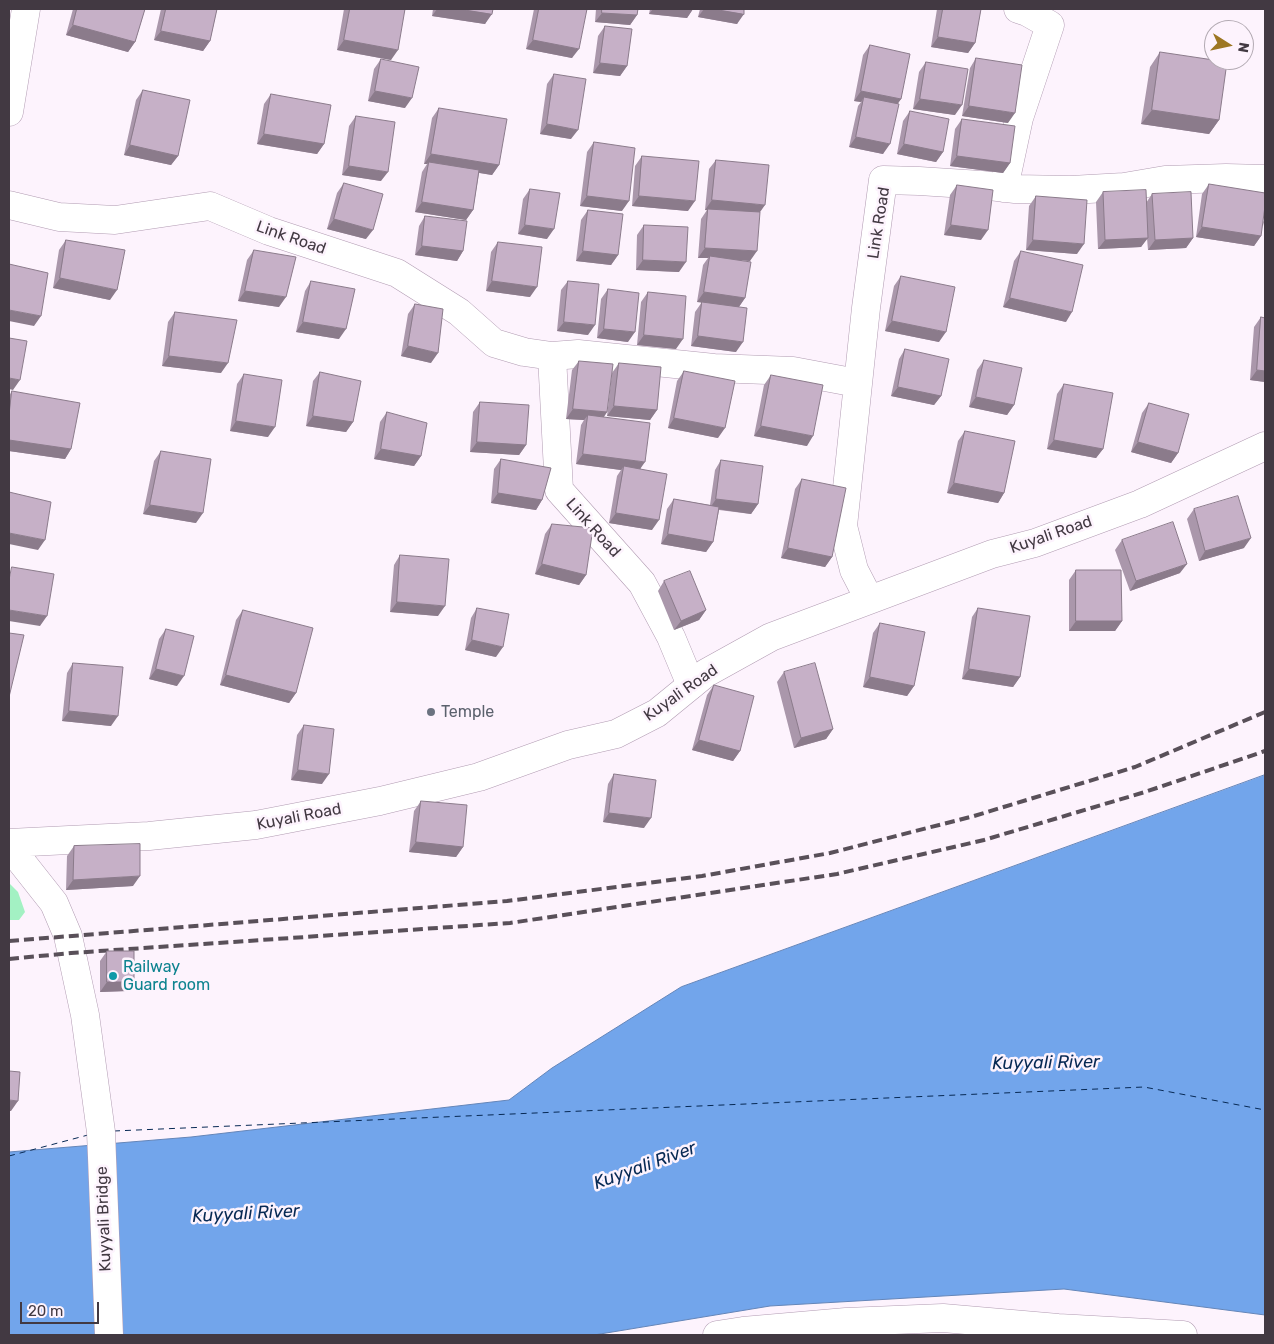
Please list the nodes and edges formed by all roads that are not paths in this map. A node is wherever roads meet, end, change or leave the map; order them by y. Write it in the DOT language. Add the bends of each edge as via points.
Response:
graph roads {
  1 [pos="26,9"];
  2 [pos="1018,9"];
  3 [pos="9,112"];
  4 [pos="1265,179"];
  5 [pos="1004,188"];
  6 [pos="9,206"];
  7 [pos="552,356"];
  8 [pos="857,383"];
  9 [pos="1265,446"];
  10 [pos="869,599"];
  11 [pos="691,685"];
  12 [pos="9,844"];
  13 [pos="109,1335"];
  14 [pos="717,1335"];
  15 [pos="1183,1335"];
  1 -- 3 [label="street"];
  2 -- 5 [label="street" via="1050,25 1019,118"];
  4 -- 5 [label="street, Link Road" via="1166,180 1124,187 1071,190"];
  5 -- 8 [label="street, Link Road" via="982,184 883,180"];
  6 -- 7 [label="street, Link Road" via="59,217 115,220 210,206 269,231 397,273 459,312 494,343"];
  7 -- 8 [label="street, Link Road" via="578,354 714,368 793,371"];
  7 -- 11 [label="street, Link Road" via="559,490 642,584 671,637"];
  8 -- 10 [label="street, Link Road" via="843,526 854,570"];
  9 -- 10 [label="street, Kuyali Road" via="1140,504"];
  10 -- 11 [label="street, Kuyali Road" via="771,637 706,673"];
  11 -- 12 [label="street, Kuyali Road" via="657,713 616,734 568,745 479,777 380,801 256,826"];
  12 -- 13 [label="street, Kuyyali Bridge" via="54,903 68,936 85,1015 101,1132"];
  14 -- 15 [label="street" via="846,1322 943,1318"];
}
